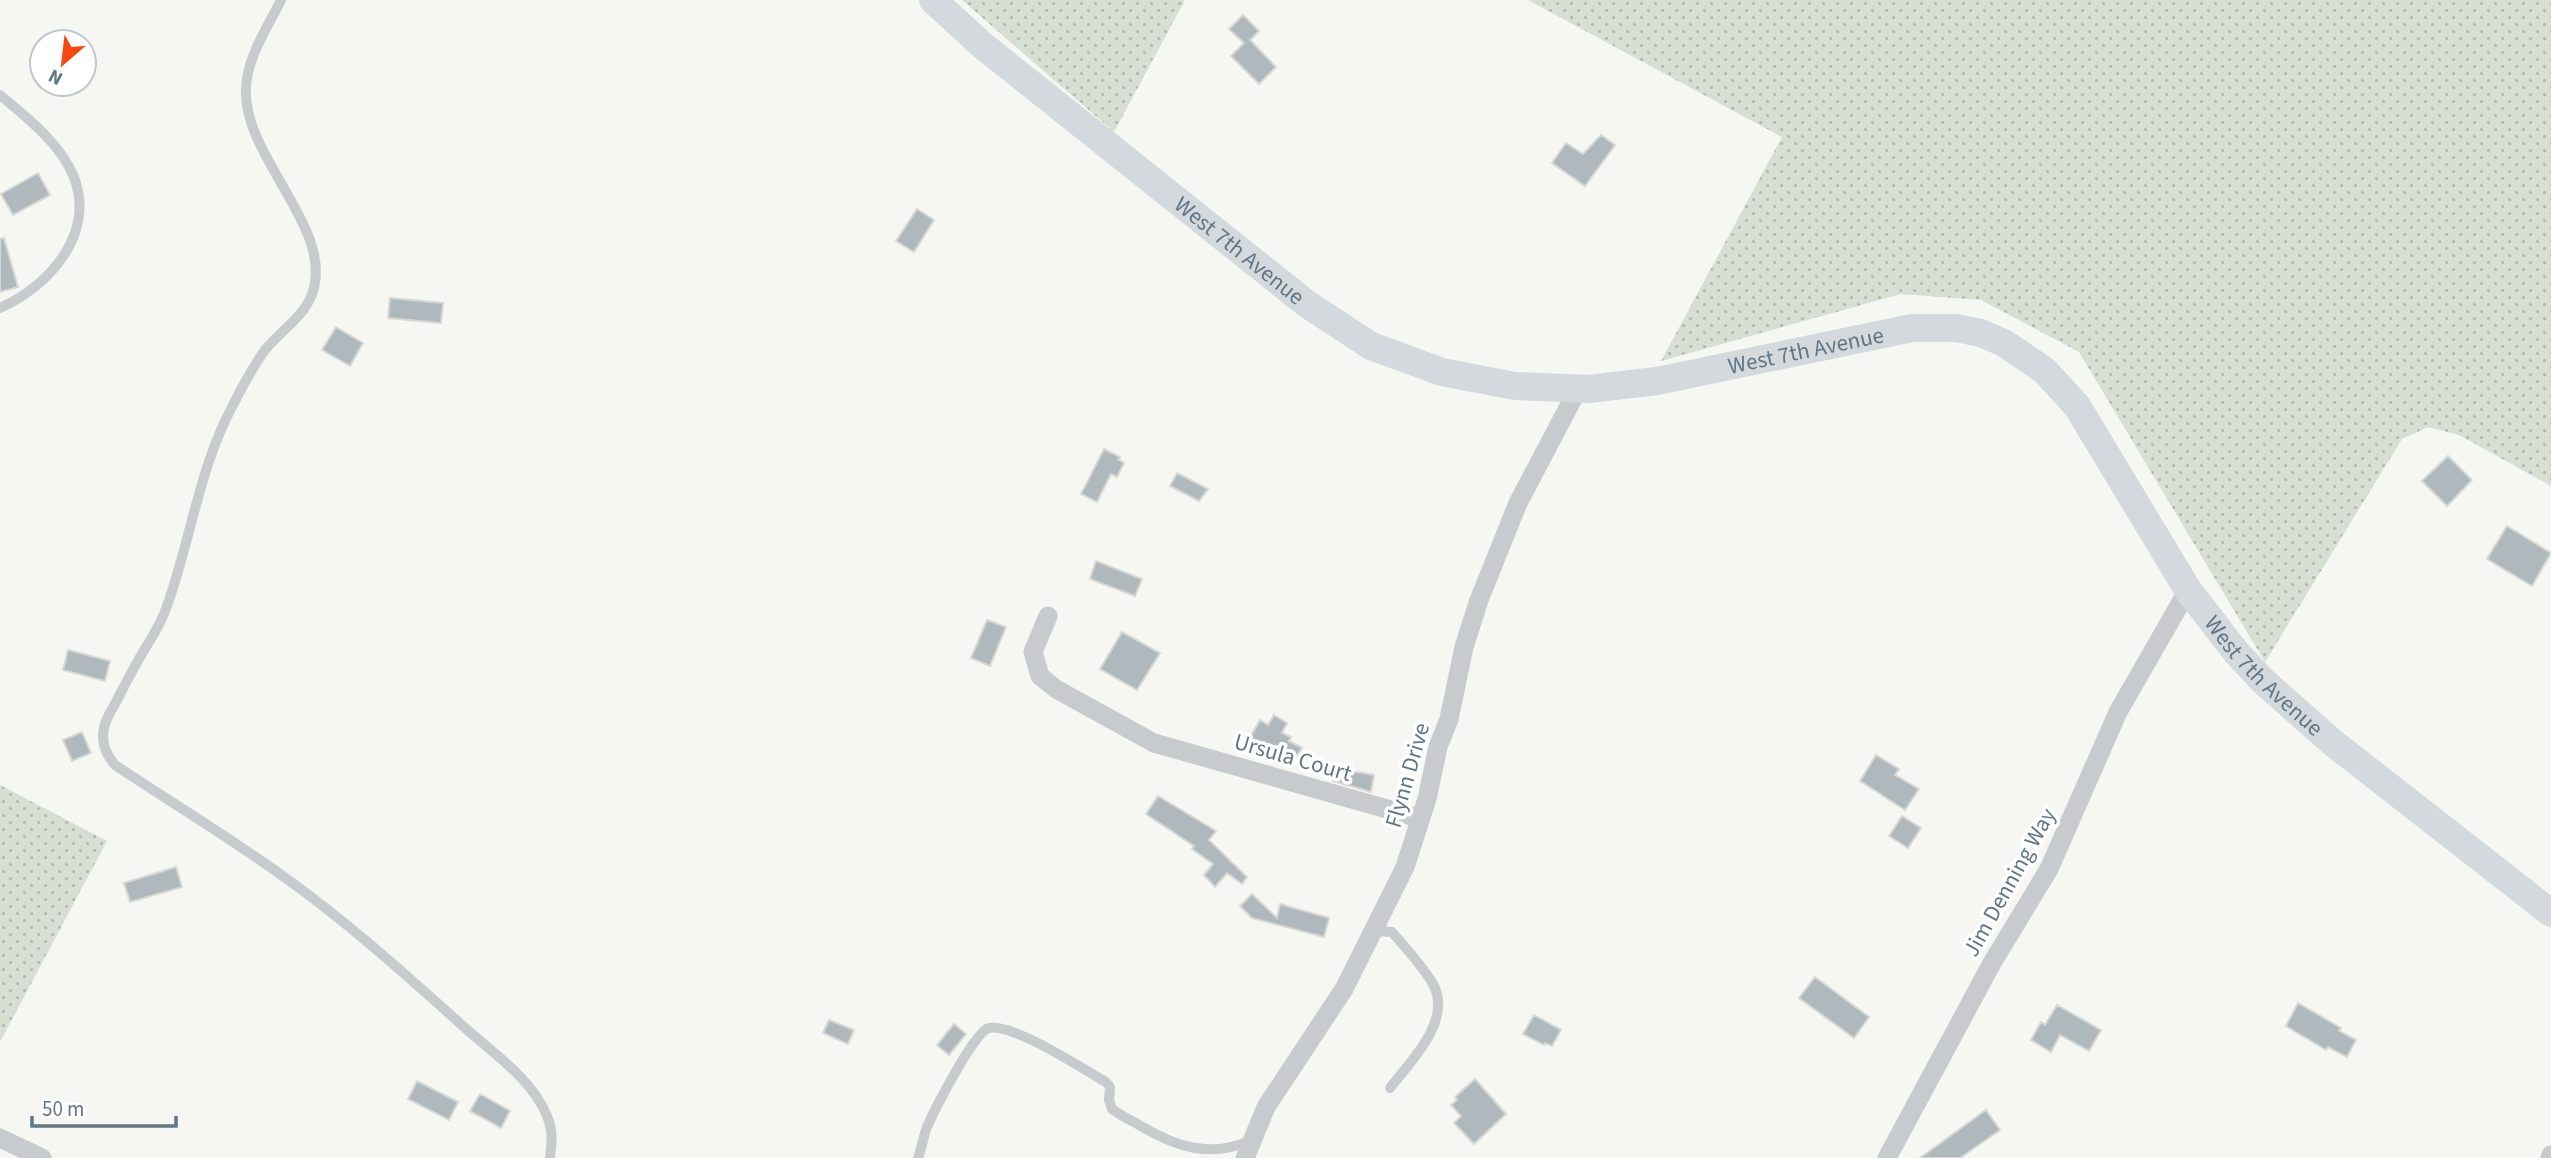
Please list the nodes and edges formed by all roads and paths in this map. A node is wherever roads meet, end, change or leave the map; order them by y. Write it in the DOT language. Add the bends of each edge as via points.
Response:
graph roads {
  1 [pos="281,0"];
  2 [pos="933,0"];
  3 [pos="0,95"];
  4 [pos="0,308"];
  5 [pos="1578,389"];
  6 [pos="2188,590"];
  7 [pos="1048,616"];
  8 [pos="1419,818"];
  9 [pos="2551,914"];
  10 [pos="1375,931"];
  11 [pos="1390,1088"];
  12 [pos="0,1138"];
  13 [pos="1253,1139"];
  14 [pos="42,1158"];
  15 [pos="550,1158"];
  16 [pos="918,1158"];
  17 [pos="1245,1158"];
  18 [pos="1887,1158"];
  1 -- 15 [label="lane" via="250,66 247,108 256,138 316,257 312,296 266,349 211,451 159,628 106,718 105,754 354,930 499,1058 532,1090 547,1116 553,1136"];
  2 -- 5 [label="main road, West 7th Avenue" via="1270,276 1338,326 1371,345 1442,372 1515,386"];
  3 -- 4 [label="lane" via="44,134 60,155 77,189 79,214 74,237 57,266 44,280"];
  5 -- 6 [label="main road, West 7th Avenue" via="1657,381 1912,328 1981,333 2023,354 2077,406"];
  5 -- 8 [label="street, Flynn Drive" via="1518,503 1483,589"];
  6 -- 9 [label="main road, West 7th Avenue" via="2236,652 2293,709"];
  6 -- 18 [label="street, Jim Denning Way" via="2118,712 2049,869 1992,962"];
  7 -- 8 [label="street, Ursula Court" via="1032,652 1040,676 1089,709 1154,743"];
  8 -- 10 [label="street, Flynn Drive" via="1405,867"];
  10 -- 11 [label="lane" via="1392,932 1412,956 1435,989 1437,1006 1436,1023"];
  10 -- 13 [label="street, Flynn Drive" via="1344,989 1266,1107"];
  12 -- 14 [label="street"];
  13 -- 16 [label="lane" via="1228,1152 1187,1151 1172,1145 1112,1109 1106,1083 1030,1040 991,1027 985,1028 969,1049 926,1130"];
  13 -- 17 [label="street, Flynn Drive"];
}
